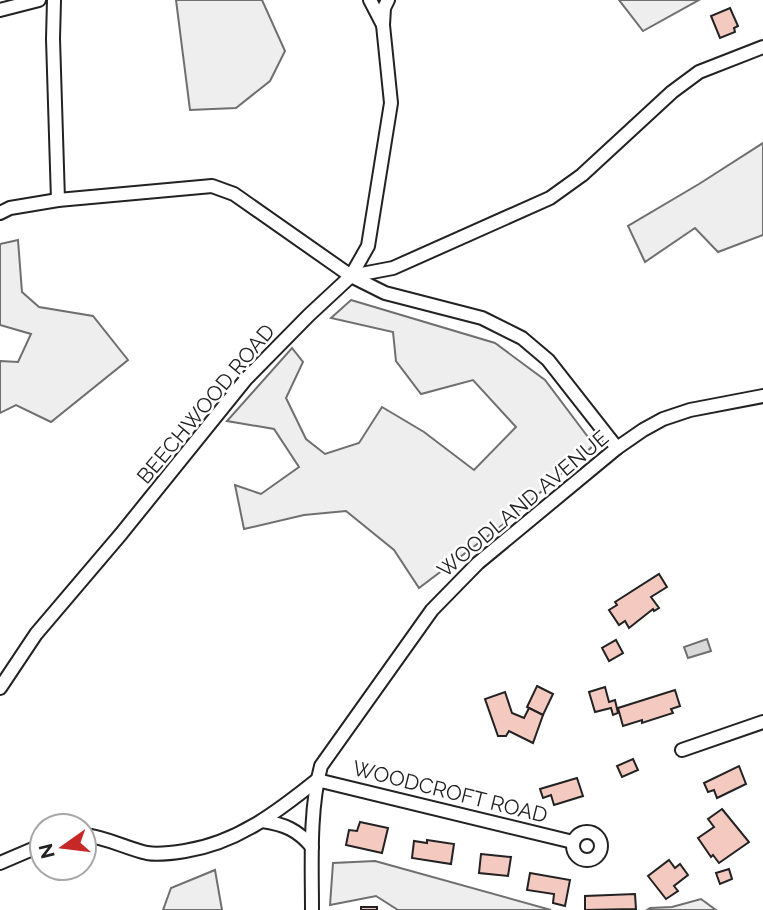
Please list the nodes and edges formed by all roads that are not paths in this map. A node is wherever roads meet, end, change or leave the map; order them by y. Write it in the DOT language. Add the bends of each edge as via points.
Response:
graph roads {
  1 [pos="39,0"];
  2 [pos="54,0"];
  3 [pos="370,0"];
  4 [pos="388,0"];
  5 [pos="0,10"];
  6 [pos="383,25"];
  7 [pos="763,47"];
  8 [pos="58,200"];
  9 [pos="0,213"];
  10 [pos="351,276"];
  11 [pos="763,396"];
  12 [pos="617,448"];
  13 [pos="0,688"];
  14 [pos="763,722"];
  15 [pos="682,750"];
  16 [pos="317,780"];
  17 [pos="262,821"];
  18 [pos="98,837"];
  19 [pos="573,842"];
  20 [pos="312,847"];
  21 [pos="28,851"];
  22 [pos="0,863"];
  23 [pos="312,910"];
  1 -- 5 [label="street"];
  2 -- 8 [label="street"];
  3 -- 6 [label="street"];
  4 -- 6 [label="street, BEECHWOOD ROAD"];
  6 -- 10 [label="street, BEECHWOOD ROAD" via="391,103 388,130 368,246"];
  7 -- 10 [label="street" via="699,72 551,198 393,268"];
  8 -- 9 [label="street"];
  8 -- 10 [label="street" via="212,186 234,194"];
  10 -- 12 [label="street" via="400,298 482,318 522,338 548,360"];
  10 -- 13 [label="street, BEECHWOOD ROAD" via="247,379 36,634"];
  11 -- 12 [label="street, WOODLAND AVENUE" via="663,419"];
  12 -- 16 [label="street, WOODLAND AVENUE" via="455,584 327,756"];
  14 -- 15 [label="street"];
  16 -- 17 [label="street"];
  16 -- 19 [label="street, WOODCROFT ROAD"];
  16 -- 20 [label="street, WOODLAND AVENUE"];
  17 -- 18 [label="street" via="225,842 165,854"];
  17 -- 20 [label="street" via="296,831"];
  20 -- 23 [label="street, WOODLAND AVENUE"];
  21 -- 22 [label="street"];
}
